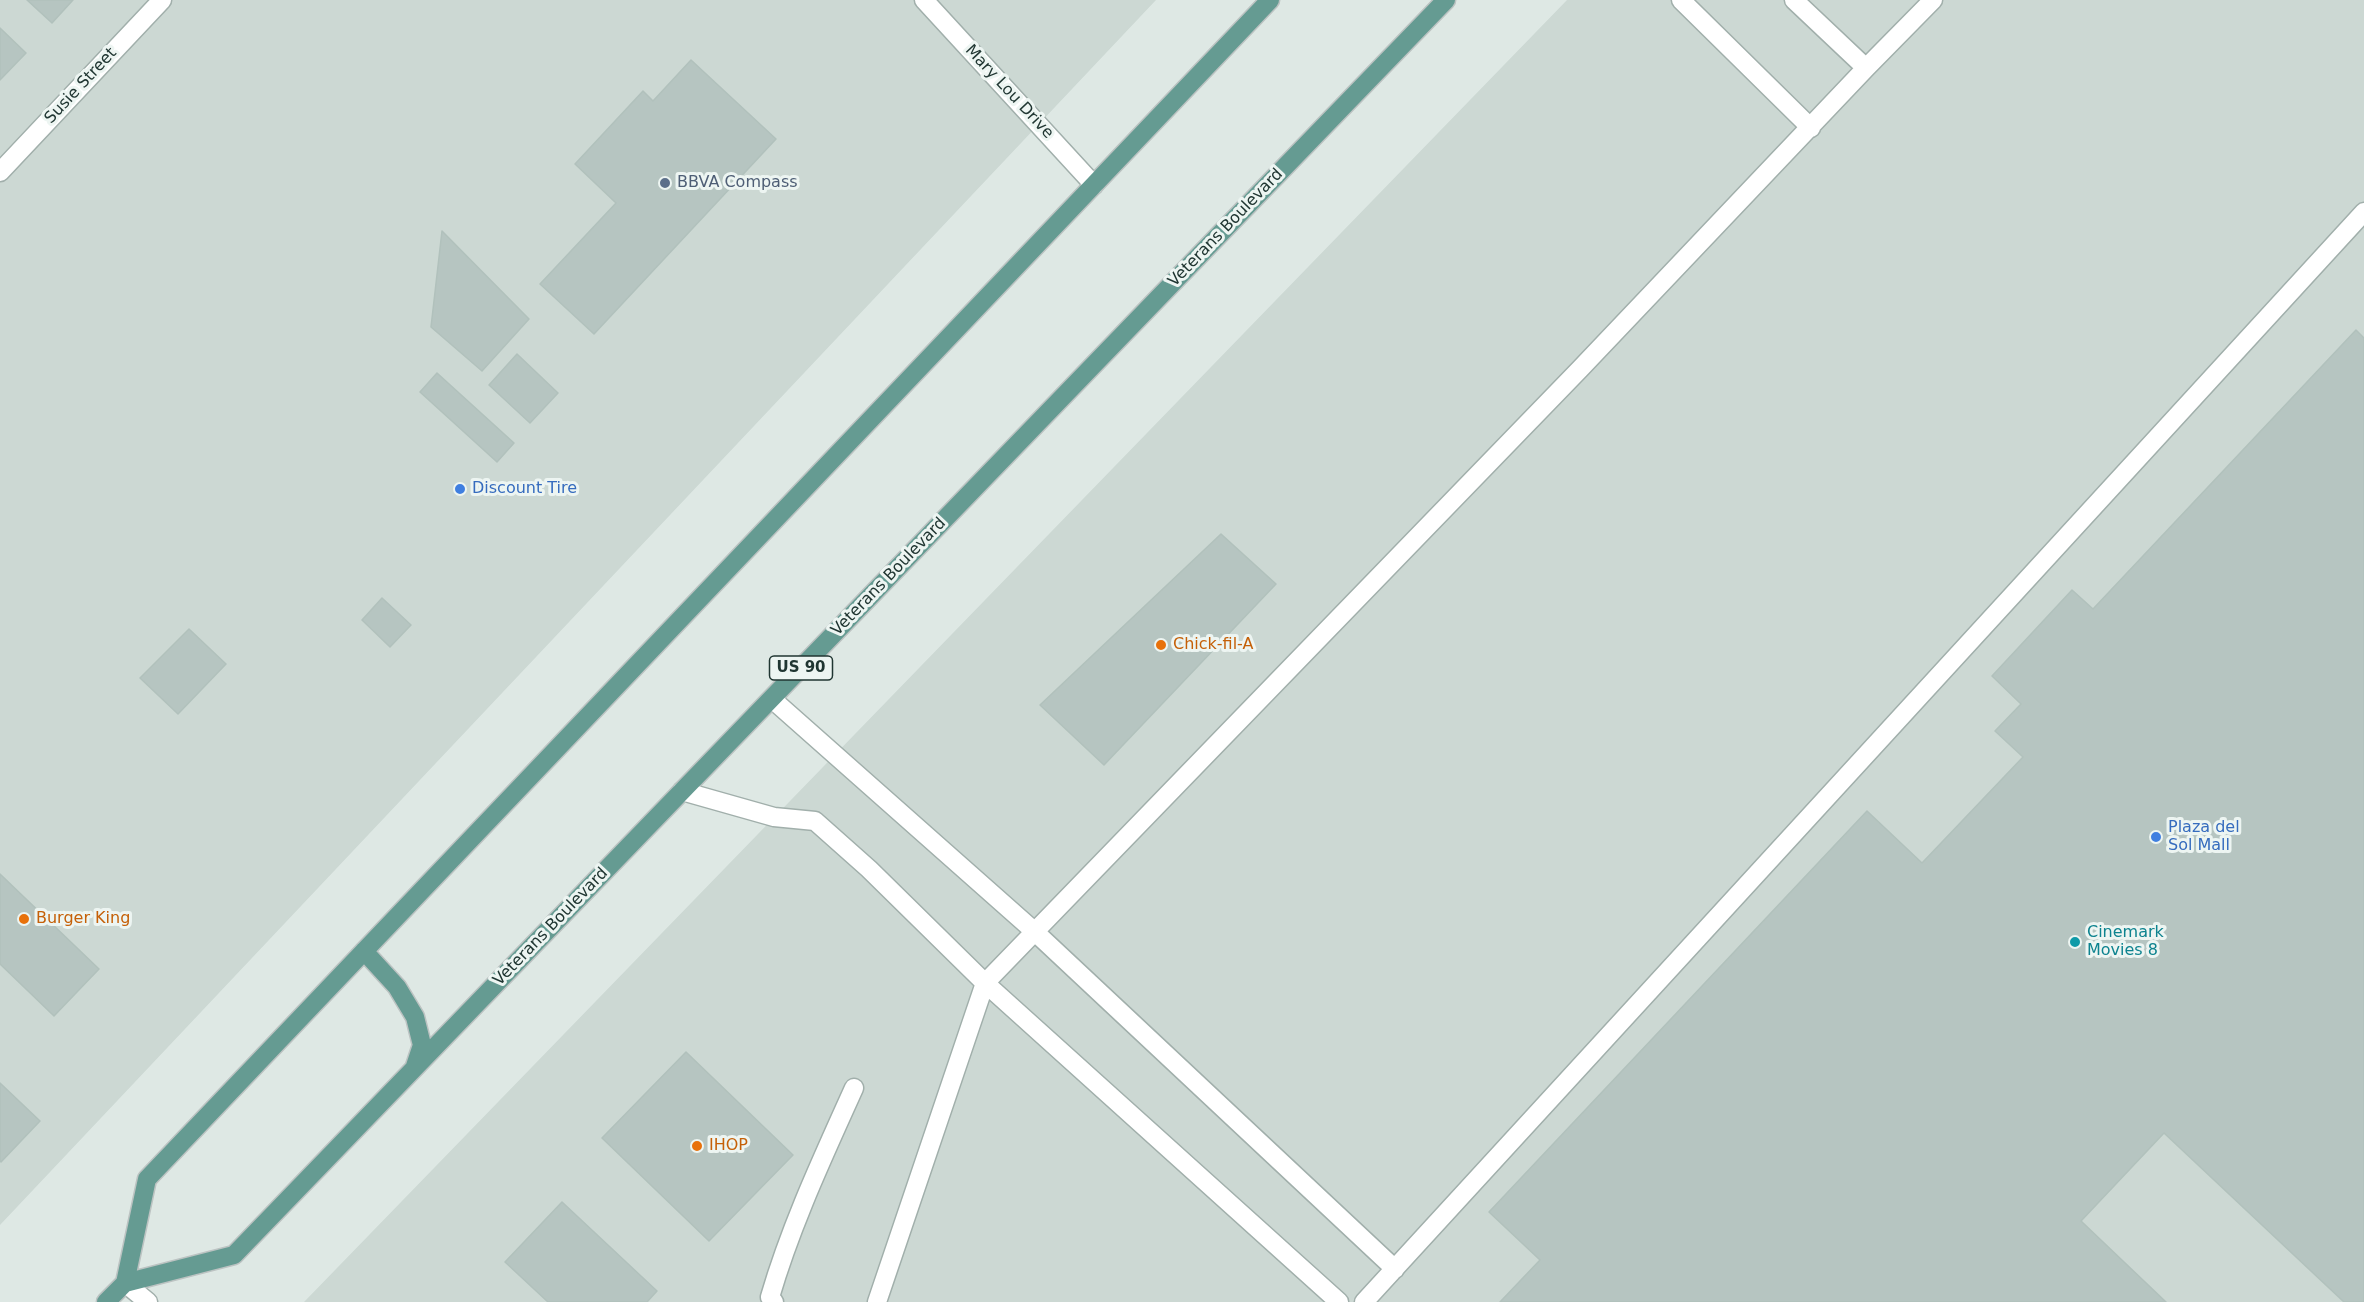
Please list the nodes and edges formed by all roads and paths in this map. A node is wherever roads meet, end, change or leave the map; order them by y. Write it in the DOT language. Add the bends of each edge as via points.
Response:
graph roads {
  1 [pos="162,0"];
  2 [pos="924,0"];
  3 [pos="1270,0"];
  4 [pos="1446,0"];
  5 [pos="1681,0"];
  6 [pos="1794,0"];
  7 [pos="1933,0"];
  8 [pos="1866,68"];
  9 [pos="1811,128"];
  10 [pos="0,172"];
  11 [pos="1094,185"];
  12 [pos="2364,212"];
  13 [pos="772,699"];
  14 [pos="682,791"];
  15 [pos="1034,931"];
  16 [pos="364,951"];
  17 [pos="985,983"];
  18 [pos="415,1068"];
  19 [pos="854,1089"];
  20 [pos="1395,1269"];
  21 [pos="125,1282"];
  22 [pos="106,1302"];
  23 [pos="148,1302"];
  24 [pos="774,1302"];
  25 [pos="877,1302"];
  26 [pos="1339,1302"];
  27 [pos="1364,1302"];
  1 -- 10 [label="street, Susie Street"];
  2 -- 11 [label="street, Mary Lou Drive"];
  3 -- 11 [label="main road"];
  4 -- 13 [label="main road, Veterans Boulevard / US 90"];
  5 -- 9 [label="street"];
  6 -- 8 [label="street"];
  7 -- 8 [label="street"];
  8 -- 9 [label="street"];
  9 -- 15 [label="street"];
  11 -- 16 [label="main road"];
  12 -- 20 [label="street"];
  13 -- 14 [label="main road, Veterans Boulevard / US 90"];
  13 -- 15 [label="street"];
  14 -- 17 [label="street" via="774,817 815,821"];
  14 -- 18 [label="main road, Veterans Boulevard / US 90"];
  15 -- 17 [label="street"];
  15 -- 20 [label="street"];
  16 -- 18 [label="main road" via="397,987 415,1017 422,1044"];
  16 -- 21 [label="main road" via="147,1179"];
  17 -- 25 [label="street"];
  17 -- 26 [label="street"];
  18 -- 21 [label="main road, Veterans Boulevard / US 90" via="234,1255"];
  19 -- 24 [label="street" via="780,1264 770,1297"];
  20 -- 27 [label="street"];
  21 -- 22 [label="main road"];
  21 -- 23 [label="street"];
}
